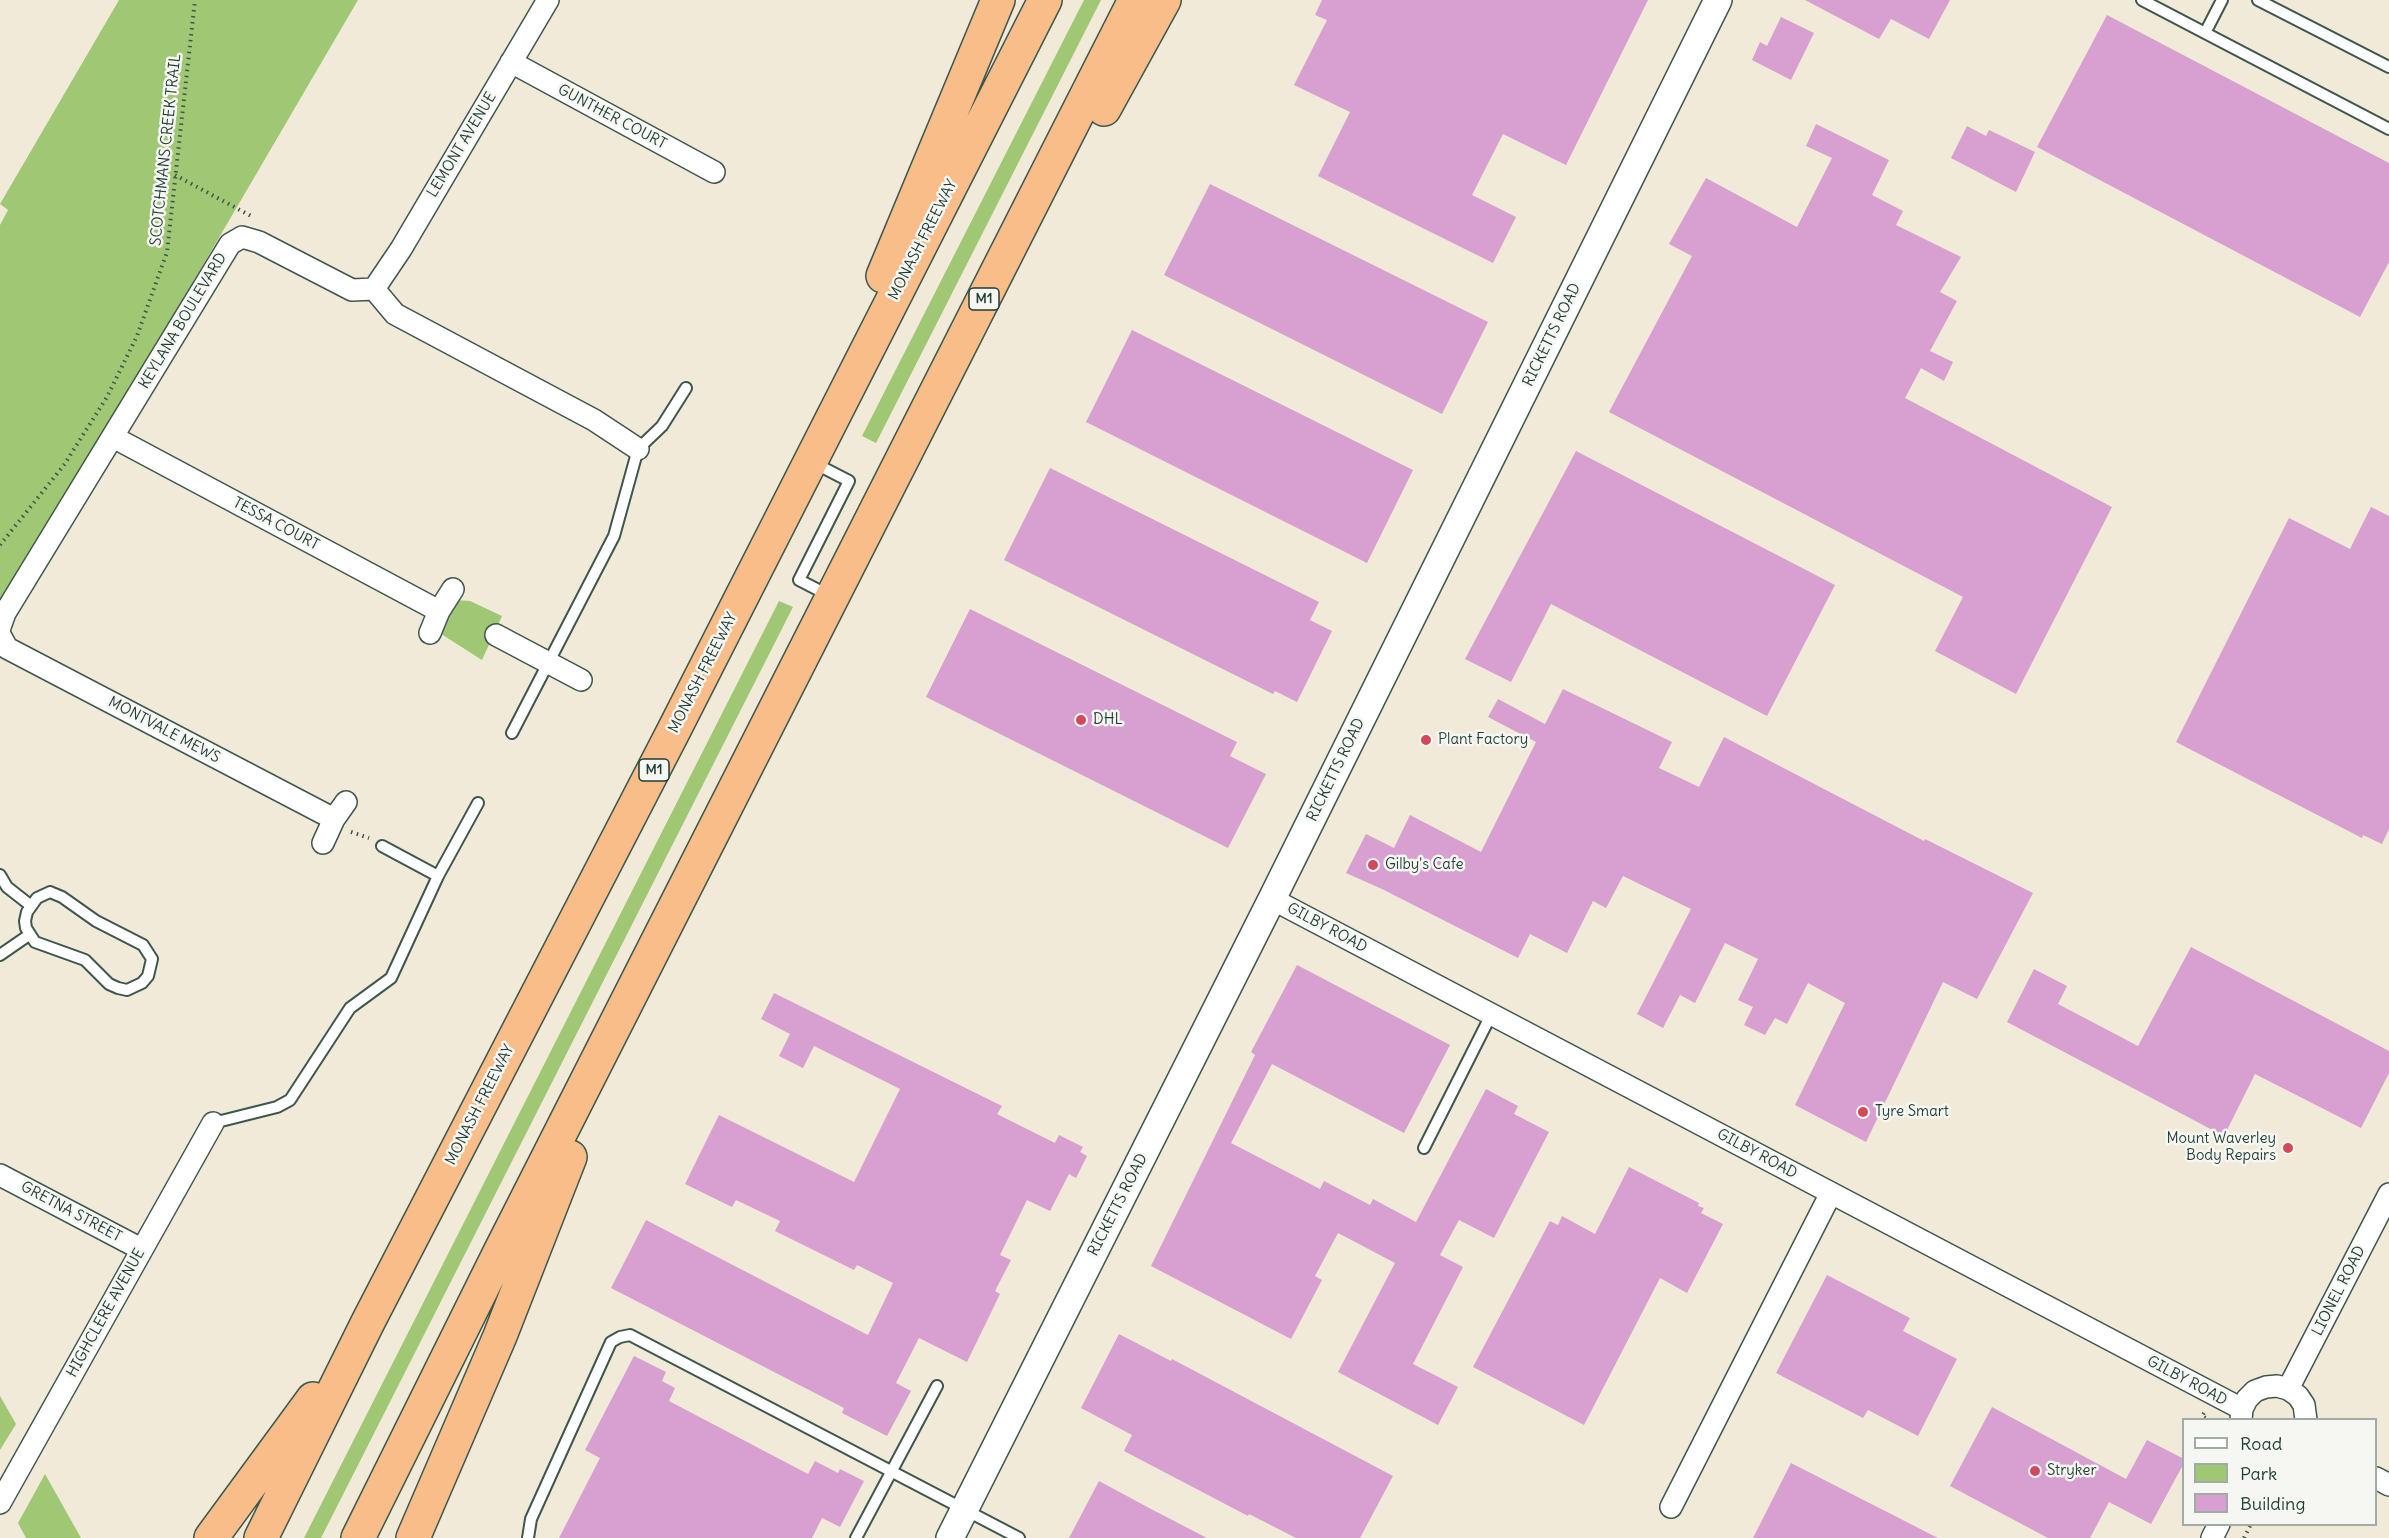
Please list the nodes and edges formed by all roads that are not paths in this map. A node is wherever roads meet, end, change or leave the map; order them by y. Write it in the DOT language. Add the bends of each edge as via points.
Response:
graph roads {
  1 [pos="548,0"];
  2 [pos="998,0"];
  3 [pos="1045,0"];
  4 [pos="1135,0"];
  5 [pos="1164,0"];
  6 [pos="1718,0"];
  7 [pos="2142,0"];
  8 [pos="2222,0"];
  9 [pos="2258,0"];
  10 [pos="2205,33"];
  11 [pos="511,62"];
  12 [pos="2389,68"];
  13 [pos="2389,129"];
  14 [pos="714,172"];
  15 [pos="374,289"];
  16 [pos="686,388"];
  17 [pos="113,437"];
  18 [pos="638,449"];
  19 [pos="811,461"];
  20 [pos="775,532"];
  21 [pos="453,589"];
  22 [pos="833,598"];
  23 [pos="439,611"];
  24 [pos="3,620"];
  25 [pos="430,633"];
  26 [pos="0,636"];
  27 [pos="496,636"];
  28 [pos="549,663"];
  29 [pos="581,680"];
  30 [pos="512,734"];
  31 [pos="346,802"];
  32 [pos="478,803"];
  33 [pos="334,819"];
  34 [pos="323,843"];
  35 [pos="382,846"];
  36 [pos="0,875"];
  37 [pos="438,876"];
  38 [pos="1272,899"];
  39 [pos="30,904"];
  40 [pos="29,935"];
  41 [pos="0,955"];
  42 [pos="632,995"];
  43 [pos="1491,1014"];
  44 [pos="213,1123"];
  45 [pos="1424,1148"];
  46 [pos="0,1175"];
  47 [pos="1831,1193"];
  48 [pos="2389,1194"];
  49 [pos="141,1249"];
  50 [pos="368,1322"];
  51 [pos="937,1386"];
  52 [pos="2289,1389"];
  53 [pos="2242,1414"];
  54 [pos="2306,1418"];
  55 [pos="892,1471"];
  56 [pos="0,1503"];
  57 [pos="1671,1507"];
  58 [pos="964,1509"];
  59 [pos="212,1538"];
  60 [pos="261,1538"];
  61 [pos="358,1538"];
  62 [pos="413,1538"];
  63 [pos="528,1538"];
  64 [pos="856,1538"];
  65 [pos="950,1538"];
  66 [pos="1019,1538"];
  1 -- 11 [label="street, LEMONT AVENUE"];
  2 -- 20 [label="highway"];
  3 -- 19 [label="highway, MONASH FREEWAY / M1"];
  4 -- 22 [label="highway, M1"];
  5 -- 22 [label="highway"];
  6 -- 38 [label="street, RICKETTS ROAD"];
  7 -- 10 [label="lane"];
  8 -- 10 [label="lane"];
  9 -- 12 [label="lane"];
  10 -- 13 [label="lane"];
  11 -- 14 [label="street, GUNTHER COURT"];
  11 -- 15 [label="street, LEMONT AVENUE"];
  15 -- 17 [label="street, KEYLANA BOULEVARD" via="352,290 242,237 230,244"];
  15 -- 18 [label="street" via="395,314 594,420"];
  16 -- 18 [label="lane" via="662,426"];
  17 -- 23 [label="street, TESSA COURT"];
  17 -- 24 [label="street, KEYLANA BOULEVARD"];
  18 -- 28 [label="lane" via="614,536"];
  19 -- 20 [label="highway, MONASH FREEWAY / M1"];
  19 -- 22 [label="lane" via="849,481 799,580"];
  20 -- 50 [label="highway, MONASH FREEWAY / M1"];
  21 -- 23 [label="street"];
  22 -- 42 [label="highway, M1"];
  23 -- 25 [label="street"];
  26 -- 33 [label="street, MONTVALE MEWS" via="7,648"];
  27 -- 28 [label="street"];
  28 -- 29 [label="street"];
  28 -- 30 [label="lane"];
  31 -- 33 [label="street"];
  32 -- 37 [label="lane"];
  33 -- 34 [label="street"];
  35 -- 37 [label="lane"];
  36 -- 39 [label="lane" via="7,887"];
  37 -- 44 [label="lane" via="391,978 350,1008 290,1100"];
  38 -- 43 [label="street, GILBY ROAD"];
  38 -- 58 [label="street, RICKETTS ROAD"];
  39 -- 40 [label="lane" via="25,921"];
  39 -- 40 [label="lane" via="44,893 56,894 96,921 135,940 152,959 148,976 134,988 118,988 85,960 35,942"];
  40 -- 41 [label="lane"];
  42 -- 61 [label="highway, M1"];
  42 -- 62 [label="highway" via="500,1336"];
  43 -- 45 [label="lane"];
  43 -- 47 [label="street, GILBY ROAD"];
  44 -- 49 [label="street, HIGHCLERE AVENUE"];
  46 -- 49 [label="street, GRETNA STREET"];
  47 -- 53 [label="street, GILBY ROAD"];
  47 -- 57 [label="street"];
  48 -- 52 [label="street, LIONEL ROAD"];
  49 -- 56 [label="street, HIGHCLERE AVENUE"];
  50 -- 59 [label="highway"];
  50 -- 60 [label="highway, MONASH FREEWAY / M1"];
  51 -- 55 [label="lane"];
  52 -- 53 [label="street" via="2277,1386 2255,1391 2247,1399"];
  52 -- 54 [label="street" via="2304,1405"];
  55 -- 58 [label="lane"];
  55 -- 63 [label="lane" via="639,1339 620,1336 611,1342 531,1519"];
  55 -- 64 [label="lane"];
  58 -- 65 [label="street, RICKETTS ROAD"];
  58 -- 66 [label="lane"];
}
